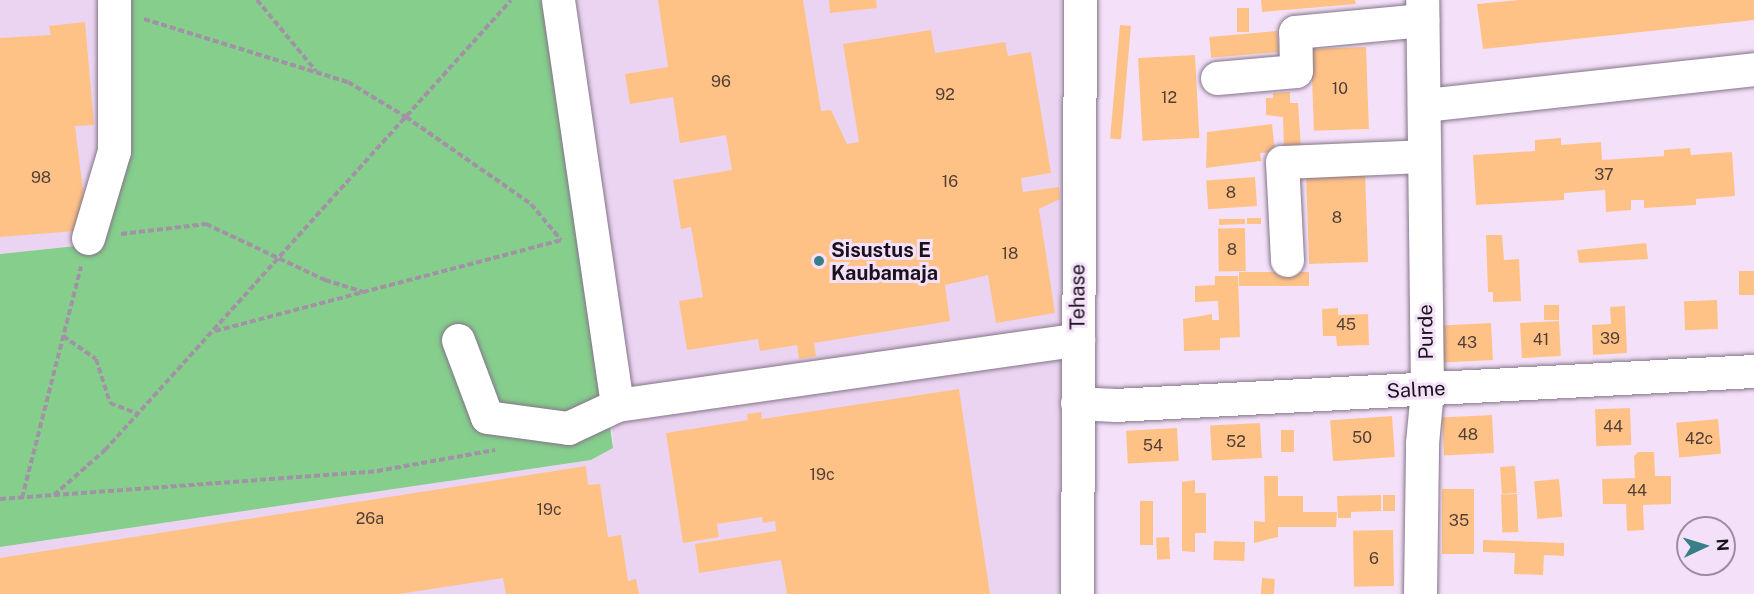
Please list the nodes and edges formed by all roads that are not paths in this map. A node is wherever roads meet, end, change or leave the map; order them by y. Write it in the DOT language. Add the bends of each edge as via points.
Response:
graph roads {
  1 [pos="558,0"];
  2 [pos="1080,0"];
  3 [pos="114,5"];
  4 [pos="1422,10"];
  5 [pos="1754,69"];
  6 [pos="1217,78"];
  7 [pos="1424,105"];
  8 [pos="1424,156"];
  9 [pos="88,238"];
  10 [pos="1287,260"];
  11 [pos="1078,339"];
  12 [pos="458,340"];
  13 [pos="1754,371"];
  14 [pos="1427,390"];
  15 [pos="1077,404"];
  16 [pos="616,405"];
  17 [pos="1077,594"];
  18 [pos="1420,594"];
  1 -- 16 [label="street"];
  2 -- 11 [label="street, Tehase"];
  3 -- 9 [label="street" via="114,151"];
  4 -- 6 [label="street" via="1295,32 1296,71"];
  4 -- 7 [label="street, Purde"];
  5 -- 7 [label="street"];
  7 -- 8 [label="street, Purde"];
  8 -- 10 [label="street" via="1282,162"];
  8 -- 14 [label="street, Purde"];
  11 -- 15 [label="street, Tehase"];
  11 -- 16 [label="street"];
  12 -- 16 [label="street" via="487,417 567,428"];
  13 -- 14 [label="street, Salme"];
  14 -- 15 [label="street, Salme"];
  14 -- 18 [label="street, Purde"];
  15 -- 17 [label="street, Tehase"];
}
